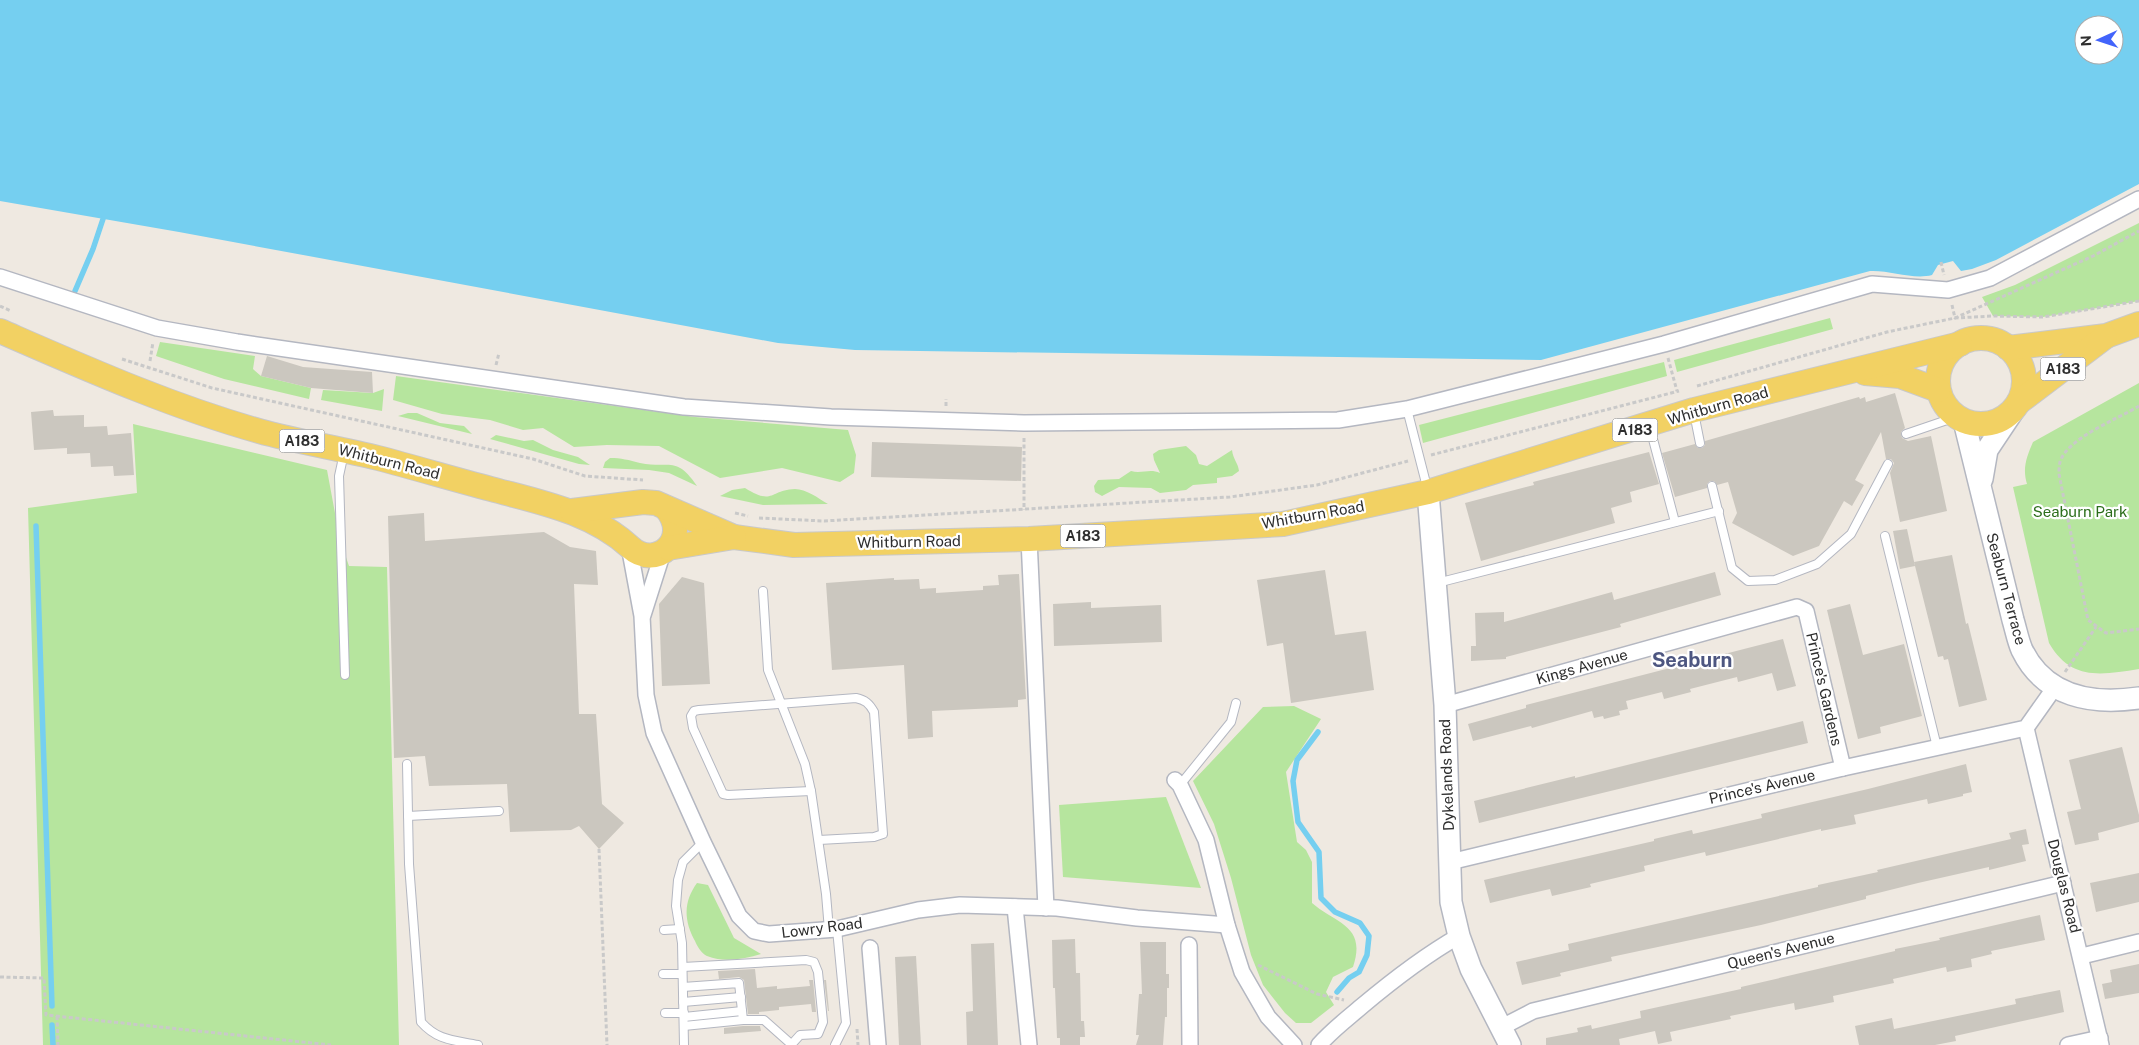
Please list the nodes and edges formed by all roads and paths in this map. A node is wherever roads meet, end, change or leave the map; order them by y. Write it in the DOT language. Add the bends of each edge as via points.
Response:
graph roads {
  1 [pos="2139,199"];
  2 [pos="2139,231"];
  3 [pos="0,277"];
  4 [pos="2139,301"];
  5 [pos="0,306"];
  6 [pos="18,314"];
  7 [pos="1955,318"];
  8 [pos="2139,324"];
  9 [pos="0,331"];
  10 [pos="2106,336"];
  11 [pos="153,342"];
  12 [pos="1664,344"];
  13 [pos="1960,344"];
  14 [pos="2008,348"];
  15 [pos="114,356"];
  16 [pos="150,361"];
  17 [pos="1844,371"];
  18 [pos="1696,386"];
  19 [pos="1938,390"];
  20 [pos="1677,391"];
  21 [pos="1690,400"];
  22 [pos="2019,402"];
  23 [pos="2139,406"];
  24 [pos="1408,409"];
  25 [pos="1960,419"];
  26 [pos="1024,423"];
  27 [pos="1649,425"];
  28 [pos="1906,434"];
  29 [pos="1700,443"];
  30 [pos="345,450"];
  31 [pos="1419,459"];
  32 [pos="1888,464"];
  33 [pos="652,480"];
  34 [pos="1712,486"];
  35 [pos="1980,489"];
  36 [pos="1428,492"];
  37 [pos="643,502"];
  38 [pos="666,508"];
  39 [pos="1024,510"];
  40 [pos="572,511"];
  41 [pos="727,511"];
  42 [pos="1719,511"];
  43 [pos="1675,522"];
  44 [pos="1885,536"];
  45 [pos="734,537"];
  46 [pos="1029,539"];
  47 [pos="627,543"];
  48 [pos="665,550"];
  49 [pos="1437,583"];
  50 [pos="763,591"];
  51 [pos="1806,611"];
  52 [pos="642,616"];
  53 [pos="2096,628"];
  54 [pos="2139,629"];
  55 [pos="345,675"];
  56 [pos="2064,692"];
  57 [pos="2139,698"];
  58 [pos="1236,703"];
  59 [pos="781,704"];
  60 [pos="1445,705"];
  61 [pos="2026,728"];
  62 [pos="1936,747"];
  63 [pos="407,764"];
  64 [pos="1843,768"];
  65 [pos="1178,783"];
  66 [pos="811,790"];
  67 [pos="499,811"];
  68 [pos="408,816"];
  69 [pos="819,840"];
  70 [pos="703,842"];
  71 [pos="599,849"];
  72 [pos="1450,862"];
  73 [pos="2063,883"];
  74 [pos="1015,907"];
  75 [pos="1046,908"];
  76 [pos="1228,925"];
  77 [pos="680,929"];
  78 [pos="833,929"];
  79 [pos="664,930"];
  80 [pos="1459,936"];
  81 [pos="2139,942"];
  82 [pos="1189,944"];
  83 [pos="870,948"];
  84 [pos="1237,955"];
  85 [pos="2082,956"];
  86 [pos="683,970"];
  87 [pos="663,974"];
  88 [pos="0,976"];
  89 [pos="683,987"];
  90 [pos="741,997"];
  91 [pos="683,1002"];
  92 [pos="1364,1004"];
  93 [pos="742,1011"];
  94 [pos="665,1013"];
  95 [pos="684,1014"];
  96 [pos="57,1016"];
  97 [pos="743,1020"];
  98 [pos="684,1026"];
  99 [pos="1506,1036"];
  100 [pos="2101,1041"];
  101 [pos="791,1044"];
  102 [pos="58,1045"];
  103 [pos="331,1045"];
  104 [pos="478,1045"];
  105 [pos="607,1045"];
  106 [pos="684,1045"];
  107 [pos="835,1045"];
  108 [pos="878,1045"];
  109 [pos="1029,1045"];
  110 [pos="1190,1045"];
  111 [pos="1294,1045"];
  112 [pos="1319,1045"];
  113 [pos="2068,1045"];
  1 -- 12 [label="street" via="1990,278 1948,290 1872,284"];
  2 -- 7 [label="path" via="2093,256"];
  3 -- 26 [label="street" via="157,328 665,404 831,417"];
  4 -- 7 [label="path" via="2043,317"];
  5 -- 6 [label="path"];
  7 -- 18 [label="path" via="1886,332"];
  8 -- 10 [label="main road, A183"];
  9 -- 30 [label="main road, Whitburn Road / A183" via="157,399 259,431"];
  10 -- 14 [label="main road, A183"];
  10 -- 22 [label="main road, A183"];
  11 -- 16 [label="path"];
  12 -- 20 [label="path"];
  12 -- 24 [label="street"];
  13 -- 14 [label="main road, A183" via="1977,338 1992,340"];
  13 -- 17 [label="main road, Whitburn Road / A183"];
  13 -- 19 [label="main road" via="1946,356 1939,372"];
  14 -- 22 [label="main road, A183" via="2020,362 2024,379"];
  15 -- 33 [label="path" via="212,388 533,459 585,476"];
  17 -- 19 [label="main road, Whitburn Road / A183" via="1900,376"];
  17 -- 21 [label="main road, Whitburn Road / A183"];
  19 -- 25 [label="main road" via="1945,405"];
  20 -- 21 [label="path"];
  20 -- 31 [label="path"];
  21 -- 27 [label="main road, Whitburn Road / A183"];
  21 -- 29 [label="lane"];
  22 -- 25 [label="main road, A183" via="2005,418 1985,425"];
  22 -- 35 [label="main road, Seaburn Terrace" via="1987,450"];
  23 -- 53 [label="path" via="2078,440 2060,462 2059,474 2088,620"];
  24 -- 26 [label="street" via="1338,420"];
  24 -- 31 [label="lane"];
  25 -- 28 [label="lane"];
  25 -- 35 [label="main road, Seaburn Terrace"];
  26 -- 39 [label="path"];
  27 -- 36 [label="main road, Whitburn Road / A183"];
  27 -- 43 [label="lane"];
  30 -- 40 [label="main road, Whitburn Road / A183"];
  30 -- 55 [label="lane" via="339,476"];
  31 -- 36 [label="lane"];
  31 -- 39 [label="path" via="1317,485 1230,497"];
  32 -- 42 [label="lane" via="1852,534 1818,564 1775,580 1748,581 1732,568"];
  34 -- 42 [label="lane"];
  35 -- 56 [label="main road, Seaburn Terrace" via="2021,649 2034,670"];
  36 -- 46 [label="main road, Whitburn Road / A183" via="1283,524"];
  36 -- 49 [label="main road, Dykelands Road"];
  37 -- 38 [label="main road, A183"];
  37 -- 40 [label="main road, A183"];
  37 -- 47 [label="main road" via="629,511 623,524"];
  38 -- 45 [label="main road, A183"];
  38 -- 48 [label="main road" via="676,528 673,542"];
  39 -- 41 [label="path" via="824,521 752,517"];
  40 -- 47 [label="main road, A183"];
  42 -- 43 [label="lane"];
  43 -- 49 [label="lane"];
  44 -- 62 [label="lane"];
  45 -- 46 [label="main road, Whitburn Road / A183" via="794,545"];
  45 -- 48 [label="main road, A183"];
  46 -- 75 [label="street"];
  47 -- 48 [label="main road, A183" via="637,552 647,555"];
  47 -- 52 [label="street, Lowry Road"];
  48 -- 52 [label="street, Lowry Road"];
  49 -- 60 [label="main road, Dykelands Road"];
  50 -- 59 [label="lane" via="768,670"];
  51 -- 60 [label="street, Kings Avenue" via="1797,606"];
  51 -- 64 [label="street, Prince's Gardens"];
  52 -- 70 [label="street, Lowry Road" via="646,695 654,733"];
  53 -- 54 [label="path" via="2106,633"];
  53 -- 56 [label="path"];
  56 -- 57 [label="main road" via="2100,701"];
  56 -- 61 [label="street"];
  58 -- 65 [label="lane" via="1230,722"];
  59 -- 66 [label="lane" via="805,764"];
  59 -- 66 [label="lane" via="694,711 690,716 691,723 723,794"];
  59 -- 69 [label="lane" via="856,698 864,700 874,712 883,834"];
  60 -- 72 [label="main road, Dykelands Road"];
  61 -- 62 [label="street, Prince's Avenue"];
  61 -- 73 [label="street, Douglas Road"];
  62 -- 64 [label="street, Prince's Avenue"];
  63 -- 68 [label="lane"];
  64 -- 72 [label="street, Prince's Avenue"];
  65 -- 76 [label="street" via="1206,840"];
  66 -- 69 [label="lane"];
  67 -- 68 [label="lane"];
  68 -- 104 [label="lane" via="421,1022 431,1033 445,1039"];
  69 -- 78 [label="lane"];
  70 -- 77 [label="lane" via="683,862 678,880 676,906"];
  70 -- 78 [label="street, Lowry Road" via="739,916 754,931 769,934"];
  71 -- 105 [label="path"];
  72 -- 80 [label="main road, Dykelands Road" via="1451,902"];
  73 -- 85 [label="street, Douglas Road"];
  73 -- 99 [label="street, Queen's Avenue" via="1533,1011"];
  74 -- 75 [label="street, Lowry Road"];
  74 -- 78 [label="street, Lowry Road" via="960,905 918,910"];
  74 -- 109 [label="street"];
  75 -- 76 [label="street, Lowry Road"];
  76 -- 84 [label="street"];
  77 -- 79 [label="lane"];
  77 -- 86 [label="lane"];
  78 -- 107 [label="lane" via="846,1024"];
  80 -- 92 [label="street" via="1421,959"];
  80 -- 99 [label="main road, Dykelands Road" via="1470,969"];
  81 -- 85 [label="street"];
  82 -- 110 [label="street"];
  83 -- 108 [label="street"];
  84 -- 92 [label="path" via="1317,994"];
  84 -- 111 [label="street" via="1242,972 1268,1016"];
  85 -- 100 [label="street, Douglas Road"];
  86 -- 87 [label="lane"];
  86 -- 89 [label="lane"];
  86 -- 101 [label="lane" via="814,962 823,1022 818,1034 800,1035"];
  88 -- 96 [label="path" via="44,978 46,1015"];
  89 -- 90 [label="lane" via="739,983"];
  89 -- 91 [label="lane"];
  90 -- 91 [label="lane"];
  90 -- 93 [label="lane"];
  91 -- 95 [label="lane"];
  92 -- 112 [label="street"];
  93 -- 95 [label="lane"];
  93 -- 97 [label="lane"];
  94 -- 95 [label="lane"];
  95 -- 98 [label="lane"];
  96 -- 102 [label="path"];
  96 -- 103 [label="path"];
  97 -- 98 [label="lane"];
  97 -- 101 [label="lane" via="764,1020"];
  98 -- 106 [label="lane"];
  100 -- 113 [label="street"];
}
